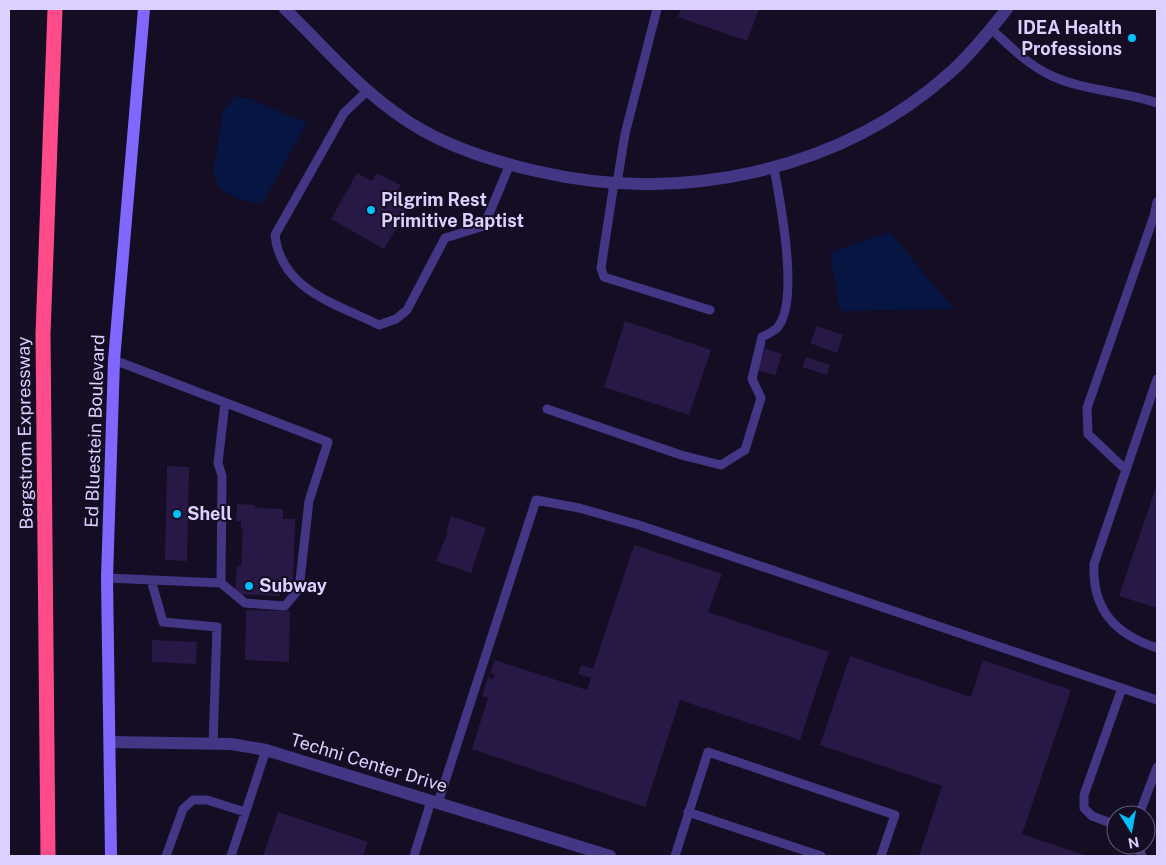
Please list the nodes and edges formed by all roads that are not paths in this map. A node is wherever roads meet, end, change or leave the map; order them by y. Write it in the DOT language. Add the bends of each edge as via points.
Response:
graph roads {
  1 [pos="55,9"];
  2 [pos="144,9"];
  3 [pos="285,9"];
  4 [pos="657,9"];
  5 [pos="1008,9"];
  6 [pos="991,29"];
  7 [pos="367,91"];
  8 [pos="1157,103"];
  9 [pos="510,164"];
  10 [pos="774,168"];
  11 [pos="616,183"];
  12 [pos="1157,202"];
  13 [pos="710,310"];
  14 [pos="114,360"];
  15 [pos="1157,379"];
  16 [pos="225,403"];
  17 [pos="547,409"];
  18 [pos="1126,470"];
  19 [pos="107,578"];
  20 [pos="151,580"];
  21 [pos="221,583"];
  22 [pos="1157,648"];
  23 [pos="1122,688"];
  24 [pos="1157,700"];
  25 [pos="110,742"];
  26 [pos="213,745"];
  27 [pos="266,750"];
  28 [pos="1157,767"];
  29 [pos="434,802"];
  30 [pos="1143,805"];
  31 [pos="245,812"];
  32 [pos="688,812"];
  33 [pos="1106,821"];
  34 [pos="602,855"];
  35 [pos="48,856"];
  36 [pos="111,856"];
  37 [pos="166,856"];
  38 [pos="230,856"];
  39 [pos="414,856"];
  40 [pos="674,856"];
  41 [pos="821,856"];
  42 [pos="881,856"];
  1 -- 35 [label="highway, Bergstrom Expressway" via="42,334"];
  2 -- 14 [label="main road, Ed Bluestein Boulevard"];
  3 -- 7 [label="street" via="332,60"];
  4 -- 11 [label="lane"];
  5 -- 6 [label="street"];
  6 -- 8 [label="lane" via="1025,60 1052,76"];
  6 -- 10 [label="street" via="952,71 885,120 846,141"];
  7 -- 9 [label="street" via="422,130 464,150"];
  7 -- 9 [label="lane" via="344,113 275,235 283,265 301,286 378,325 396,319 407,310 445,238 484,226"];
  9 -- 11 [label="street" via="562,177"];
  10 -- 11 [label="street" via="722,180 682,184"];
  10 -- 17 [label="lane" via="784,229 789,297 777,328 762,337 752,379 761,398 745,450 721,465 681,455"];
  11 -- 13 [label="lane" via="601,268 604,277"];
  12 -- 18 [label="lane" via="1087,408 1088,434"];
  14 -- 16 [label="lane"];
  14 -- 19 [label="main road, Ed Bluestein Boulevard"];
  15 -- 18 [label="lane"];
  16 -- 21 [label="lane" via="218,463 222,476"];
  16 -- 21 [label="lane" via="328,442 309,501 299,589 285,606 245,603"];
  18 -- 22 [label="lane" via="1094,564 1093,582 1100,603 1120,631"];
  19 -- 20 [label="lane"];
  19 -- 25 [label="main road, Ed Bluestein Boulevard"];
  20 -- 21 [label="lane"];
  20 -- 26 [label="lane" via="163,622 217,627"];
  23 -- 24 [label="lane"];
  23 -- 29 [label="lane" via="639,524 536,500"];
  23 -- 33 [label="lane" via="1084,796 1084,808 1092,816"];
  25 -- 26 [label="street, Techni Center Drive"];
  25 -- 36 [label="main road, Ed Bluestein Boulevard"];
  26 -- 27 [label="street, Techni Center Drive" via="231,744"];
  27 -- 29 [label="street, Techni Center Drive"];
  27 -- 31 [label="lane"];
  28 -- 30 [label="lane"];
  29 -- 34 [label="street, Techni Center Drive"];
  29 -- 39 [label="lane"];
  31 -- 37 [label="lane" via="207,800 193,800 183,809"];
  31 -- 38 [label="lane"];
  32 -- 40 [label="lane"];
  32 -- 41 [label="lane"];
  32 -- 42 [label="lane" via="708,752 895,815"];
}
